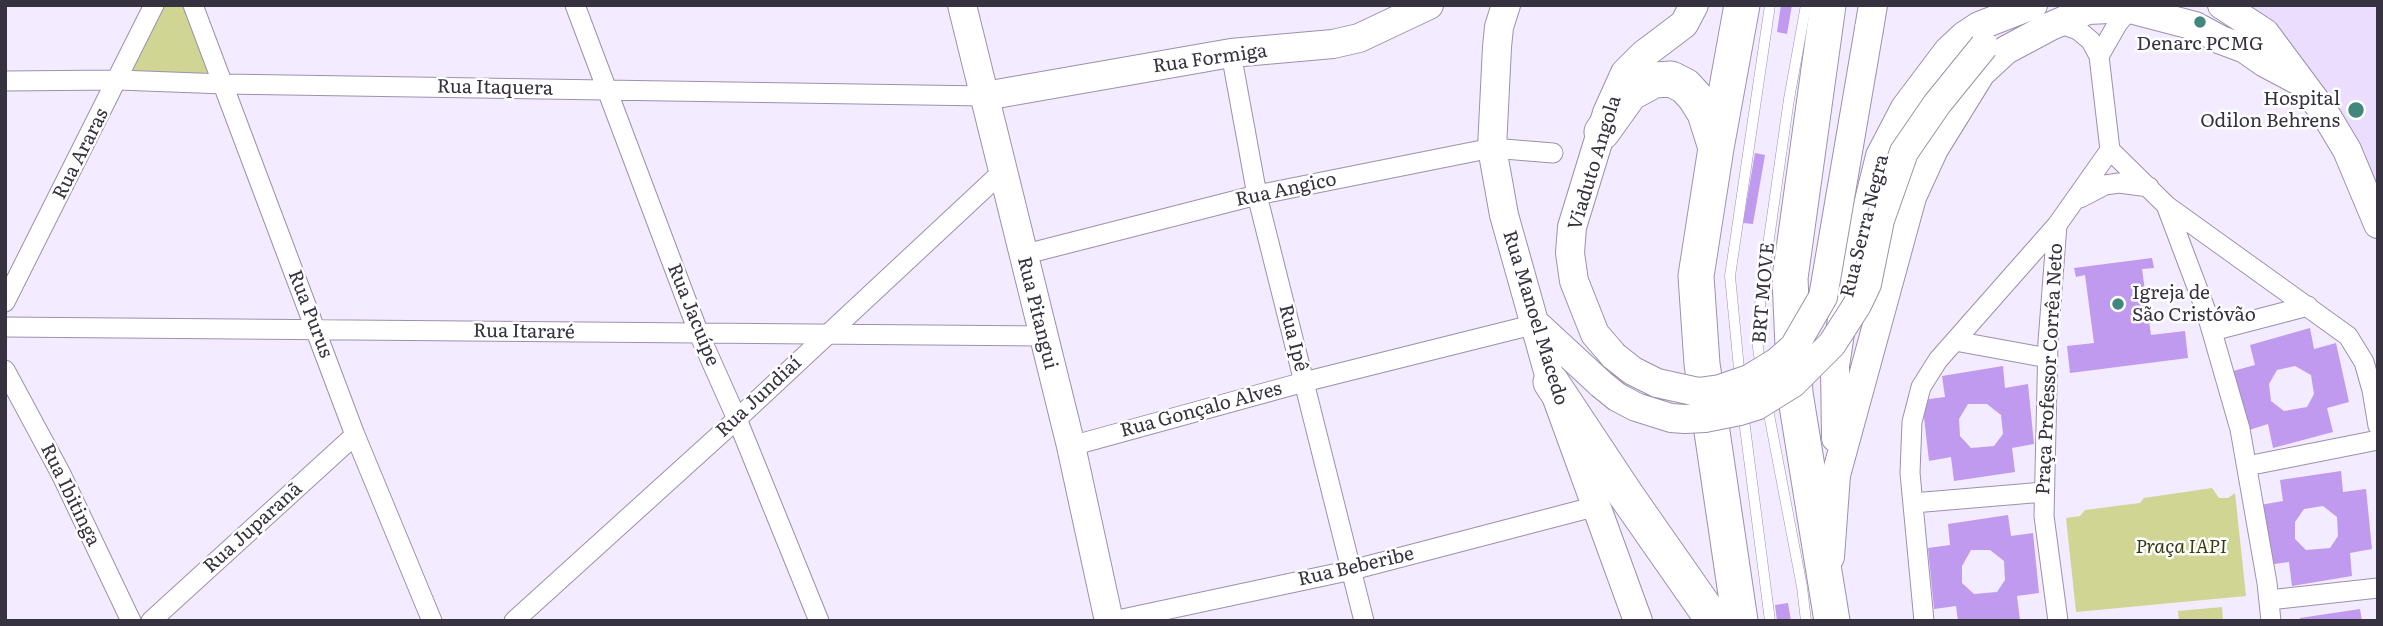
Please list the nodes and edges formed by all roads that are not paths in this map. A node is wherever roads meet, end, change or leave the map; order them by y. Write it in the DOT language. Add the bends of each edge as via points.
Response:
graph roads {
  1 [pos="154,5"];
  2 [pos="193,5"];
  3 [pos="575,5"];
  4 [pos="962,5"];
  5 [pos="1429,5"];
  6 [pos="1694,5"];
  7 [pos="1742,5"];
  8 [pos="1770,5"];
  9 [pos="1806,5"];
  10 [pos="1828,5"];
  11 [pos="2130,9"];
  12 [pos="2229,10"];
  13 [pos="1506,12"];
  14 [pos="2041,12"];
  15 [pos="1871,17"];
  16 [pos="2221,40"];
  17 [pos="1231,53"];
  18 [pos="2099,56"];
  19 [pos="118,80"];
  20 [pos="5,81"];
  21 [pos="2299,81"];
  22 [pos="224,84"];
  23 [pos="606,90"];
  24 [pos="985,96"];
  25 [pos="1602,132"];
  26 [pos="1492,148"];
  27 [pos="1716,148"];
  28 [pos="2110,150"];
  29 [pos="1553,153"];
  30 [pos="1002,172"];
  31 [pos="2149,187"];
  32 [pos="1257,195"];
  33 [pos="2077,200"];
  34 [pos="2166,205"];
  35 [pos="2378,224"];
  36 [pos="2057,225"];
  37 [pos="1022,255"];
  38 [pos="5,302"];
  39 [pos="2308,306"];
  40 [pos="1536,324"];
  41 [pos="5,327"];
  42 [pos="316,330"];
  43 [pos="2211,331"];
  44 [pos="699,334"];
  45 [pos="824,335"];
  46 [pos="1044,336"];
  47 [pos="1955,341"];
  48 [pos="2048,358"];
  49 [pos="5,370"];
  50 [pos="1763,379"];
  51 [pos="1304,382"];
  52 [pos="1551,382"];
  53 [pos="1765,392"];
  54 [pos="737,419"];
  55 [pos="2378,426"];
  56 [pos="355,435"];
  57 [pos="2378,440"];
  58 [pos="1071,446"];
  59 [pos="2246,466"];
  60 [pos="1836,475"];
  61 [pos="2044,492"];
  62 [pos="1913,503"];
  63 [pos="1597,506"];
  64 [pos="1352,570"];
  65 [pos="2378,588"];
  66 [pos="2269,600"];
  67 [pos="1830,604"];
  68 [pos="131,621"];
  69 [pos="151,621"];
  70 [pos="432,621"];
  71 [pos="514,621"];
  72 [pos="819,621"];
  73 [pos="1111,621"];
  74 [pos="1364,621"];
  75 [pos="1638,621"];
  76 [pos="1714,621"];
  77 [pos="1740,621"];
  78 [pos="1770,621"];
  79 [pos="1806,621"];
  80 [pos="1924,621"];
  81 [pos="2058,621"];
  82 [pos="2271,621"];
  1 -- 19 [label="street, Rua Araras"];
  2 -- 22 [label="street, Rua Purus"];
  3 -- 23 [label="street, Rua Jacuípe"];
  4 -- 24 [label="street, Rua Pitangui"];
  5 -- 17 [label="street, Rua Formiga" via="1359,38"];
  6 -- 25 [label="street, Viaduto Angola" via="1684,24 1625,74"];
  7 -- 27 [label="highway"];
  8 -- 78 [label="lane, BRT MOVE" via="1730,276"];
  9 -- 50 [label="lane, BRT MOVE" via="1761,294 1757,340"];
  10 -- 67 [label="highway" via="1790,278 1795,393"];
  11 -- 14 [label="street"];
  11 -- 16 [label="street" via="2195,26"];
  11 -- 18 [label="street"];
  12 -- 16 [label="street" via="2231,33"];
  12 -- 21 [label="street" via="2265,33"];
  13 -- 26 [label="street, Rua Manoel Macedo"];
  14 -- 18 [label="street" via="2078,30"];
  14 -- 40 [label="street, bridge" via="1990,40 1937,104 1904,152 1857,305 1832,344 1793,383 1756,406 1685,419 1636,407 1601,384"];
  14 -- 60 [label="street, Rua Serra Negra" via="1981,73 1919,178"];
  14 -- 60 [label="street, Rua Serra Negra" via="1979,26 1956,44 1905,108 1880,156 1846,293 1835,366"];
  15 -- 25 [label="street, Viaduto Angola, bridge" via="1823,297 1794,347 1749,379 1698,392 1657,383 1614,356 1595,334 1574,281 1570,253 1579,200"];
  16 -- 21 [label="street"];
  17 -- 24 [label="street, Rua Formiga"];
  17 -- 32 [label="street, Rua Ipê"];
  18 -- 28 [label="street"];
  19 -- 20 [label="street, Rua Itaquera"];
  19 -- 22 [label="street, Rua Itaquera"];
  19 -- 38 [label="street, Rua Araras"];
  21 -- 35 [label="street" via="2347,150"];
  22 -- 23 [label="street, Rua Itaquera"];
  22 -- 42 [label="street, Rua Purus"];
  23 -- 24 [label="street, Rua Itaquera"];
  23 -- 44 [label="street, Rua Jacuípe"];
  24 -- 30 [label="street, Rua Pitangui"];
  25 -- 27 [label="highway" via="1630,93 1654,80 1671,79 1695,96"];
  26 -- 29 [label="street, Rua Angico"];
  26 -- 32 [label="street, Rua Angico"];
  26 -- 40 [label="street, Rua Manoel Macedo" via="1504,215"];
  27 -- 77 [label="highway" via="1696,276 1702,365"];
  28 -- 31 [label="street"];
  28 -- 33 [label="street, Praça Professor Corrêa Neto"];
  30 -- 37 [label="street, Rua Pitangui"];
  30 -- 45 [label="street, Rua Jundiaí"];
  31 -- 33 [label="street" via="2105,185"];
  31 -- 34 [label="street"];
  32 -- 37 [label="street, Rua Angico"];
  32 -- 51 [label="street, Rua Ipê"];
  33 -- 36 [label="street, Praça Professor Corrêa Neto"];
  34 -- 39 [label="street"];
  34 -- 43 [label="street"];
  36 -- 47 [label="street"];
  36 -- 48 [label="street, Praça Professor Corrêa Neto"];
  37 -- 46 [label="street, Rua Pitangui"];
  39 -- 43 [label="street"];
  39 -- 55 [label="street" via="2348,336 2364,362"];
  40 -- 51 [label="street, Rua Gonçalo Alves"];
  40 -- 52 [label="street, Rua Manoel Macedo"];
  41 -- 42 [label="street, Rua Itararé"];
  42 -- 44 [label="street, Rua Itararé"];
  42 -- 56 [label="street, Rua Purus"];
  43 -- 59 [label="street"];
  44 -- 45 [label="street, Rua Itararé"];
  44 -- 54 [label="street, Rua Jacuípe"];
  45 -- 46 [label="street, Rua Itararé"];
  45 -- 54 [label="street, Rua Jundiaí"];
  46 -- 58 [label="street, Rua Pitangui"];
  47 -- 48 [label="street"];
  47 -- 62 [label="street" via="1921,387 1912,422"];
  48 -- 61 [label="street, Praça Professor Corrêa Neto"];
  49 -- 68 [label="street, Rua Ibitinga"];
  51 -- 58 [label="street, Rua Gonçalo Alves"];
  51 -- 64 [label="street, Rua Ipê"];
  52 -- 63 [label="street, Rua Manoel Macedo"];
  52 -- 76 [label="highway"];
  53 -- 79 [label="lane"];
  54 -- 71 [label="street, Rua Jundiaí"];
  54 -- 72 [label="street, Rua Jacuípe"];
  56 -- 69 [label="street, Rua Juparanã"];
  56 -- 70 [label="street, Rua Purus"];
  57 -- 59 [label="street"];
  58 -- 73 [label="street, Rua Pitangui"];
  59 -- 66 [label="street"];
  60 -- 67 [label="street, Rua Serra Negra"];
  61 -- 62 [label="street"];
  61 -- 81 [label="street, Praça Professor Corrêa Neto"];
  62 -- 80 [label="street"];
  63 -- 64 [label="street, Rua Beberibe"];
  63 -- 75 [label="street, Rua Manoel Macedo"];
  64 -- 73 [label="street, Rua Beberibe"];
  64 -- 74 [label="street, Rua Ipê"];
  65 -- 66 [label="street"];
  66 -- 82 [label="street"];
}
